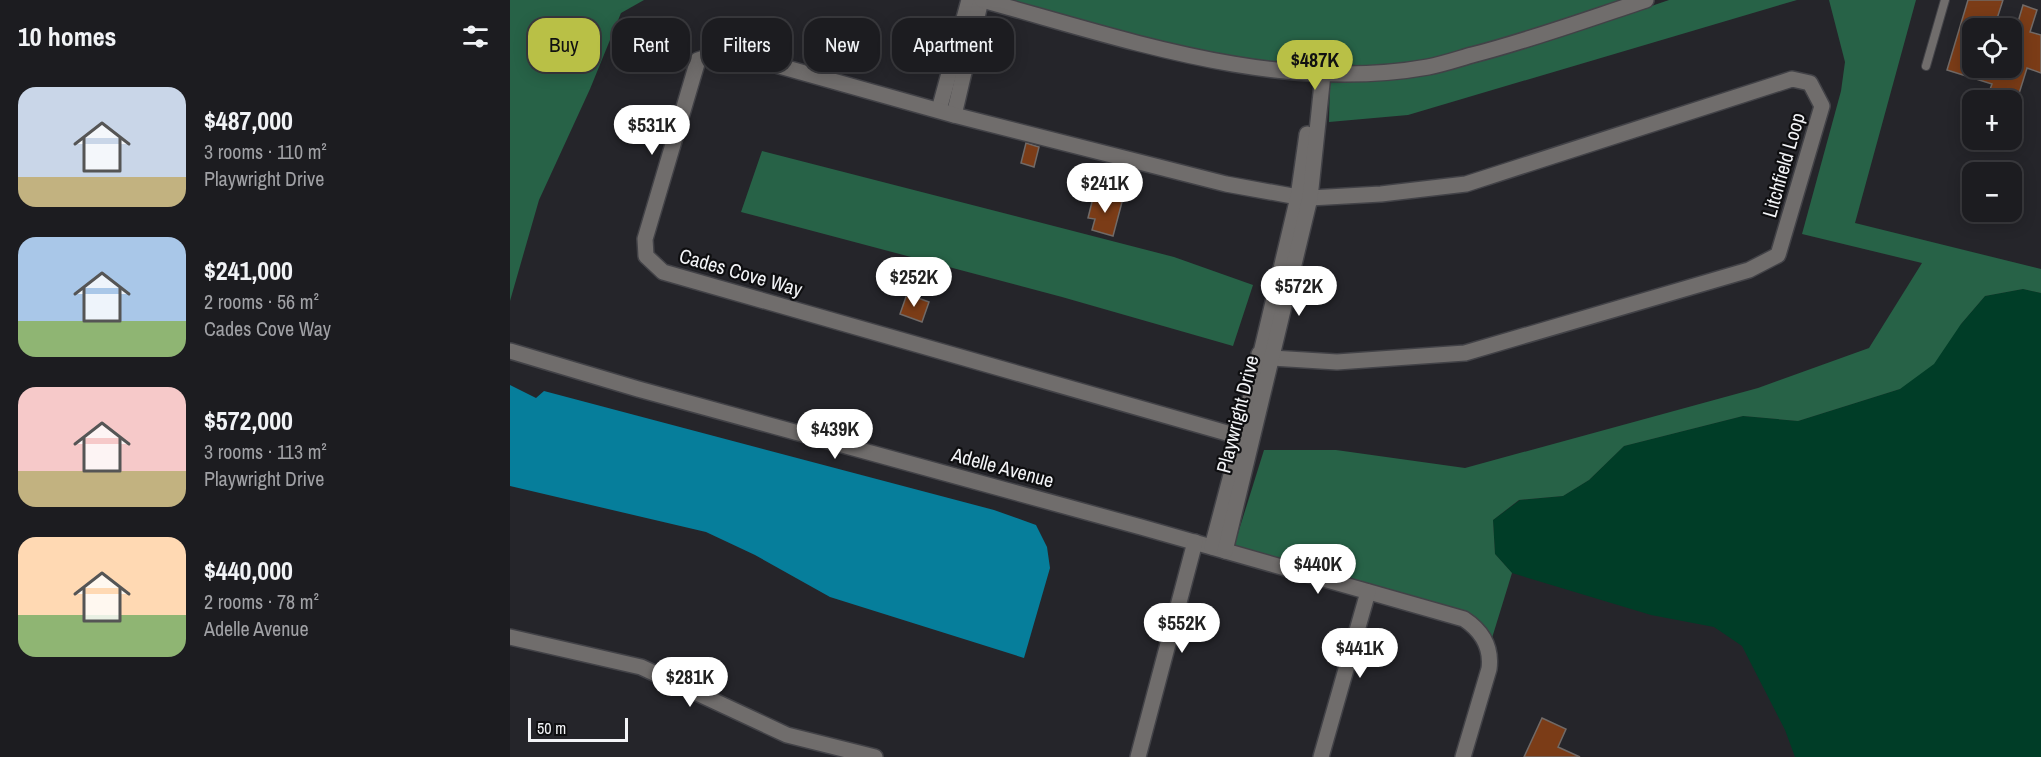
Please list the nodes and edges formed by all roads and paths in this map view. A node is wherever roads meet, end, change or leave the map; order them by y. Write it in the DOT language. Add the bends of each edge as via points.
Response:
graph roads {
  1 [pos="969,0"];
  2 [pos="981,0"];
  3 [pos="1646,0"];
  4 [pos="1945,0"];
  5 [pos="1926,66"];
  6 [pos="1319,74"];
  7 [pos="947,112"];
  8 [pos="1304,197"];
  9 [pos="510,351"];
  10 [pos="1266,356"];
  11 [pos="1241,437"];
  12 [pos="1194,542"];
  13 [pos="1218,549"];
  14 [pos="1368,592"];
  15 [pos="510,637"];
  16 [pos="875,757"];
  17 [pos="1138,757"];
  18 [pos="1321,757"];
  19 [pos="1464,757"];
  1 -- 7 [label="street"];
  2 -- 6 [label="street" via="1212,62"];
  2 -- 7 [label="street"];
  3 -- 6 [label="street" via="1512,45 1429,66 1366,74"];
  4 -- 5 [label="lane"];
  6 -- 8 [label="street, Playwright Drive"];
  7 -- 8 [label="street, Cades Cove Way" via="1226,184"];
  7 -- 11 [label="street, Cades Cove Way" via="726,51 698,60 645,240 646,256 663,272"];
  8 -- 10 [label="street, Playwright Drive"];
  8 -- 10 [label="street, Litchfield Loop" via="1381,194 1466,184 1792,79 1810,83 1822,106 1778,255 1749,270 1465,353 1337,362"];
  9 -- 12 [label="street, Adelle Avenue"];
  10 -- 11 [label="street, Playwright Drive"];
  10 -- 13 [label="street, Playwright Drive"];
  11 -- 13 [label="street, Playwright Drive"];
  12 -- 13 [label="street, Adelle Avenue"];
  12 -- 17 [label="street"];
  13 -- 14 [label="street, Adelle Avenue"];
  14 -- 18 [label="street"];
  14 -- 19 [label="street, Adelle Avenue" via="1464,619 1488,645 1489,669"];
  15 -- 16 [label="street" via="641,668 787,735"];
}
